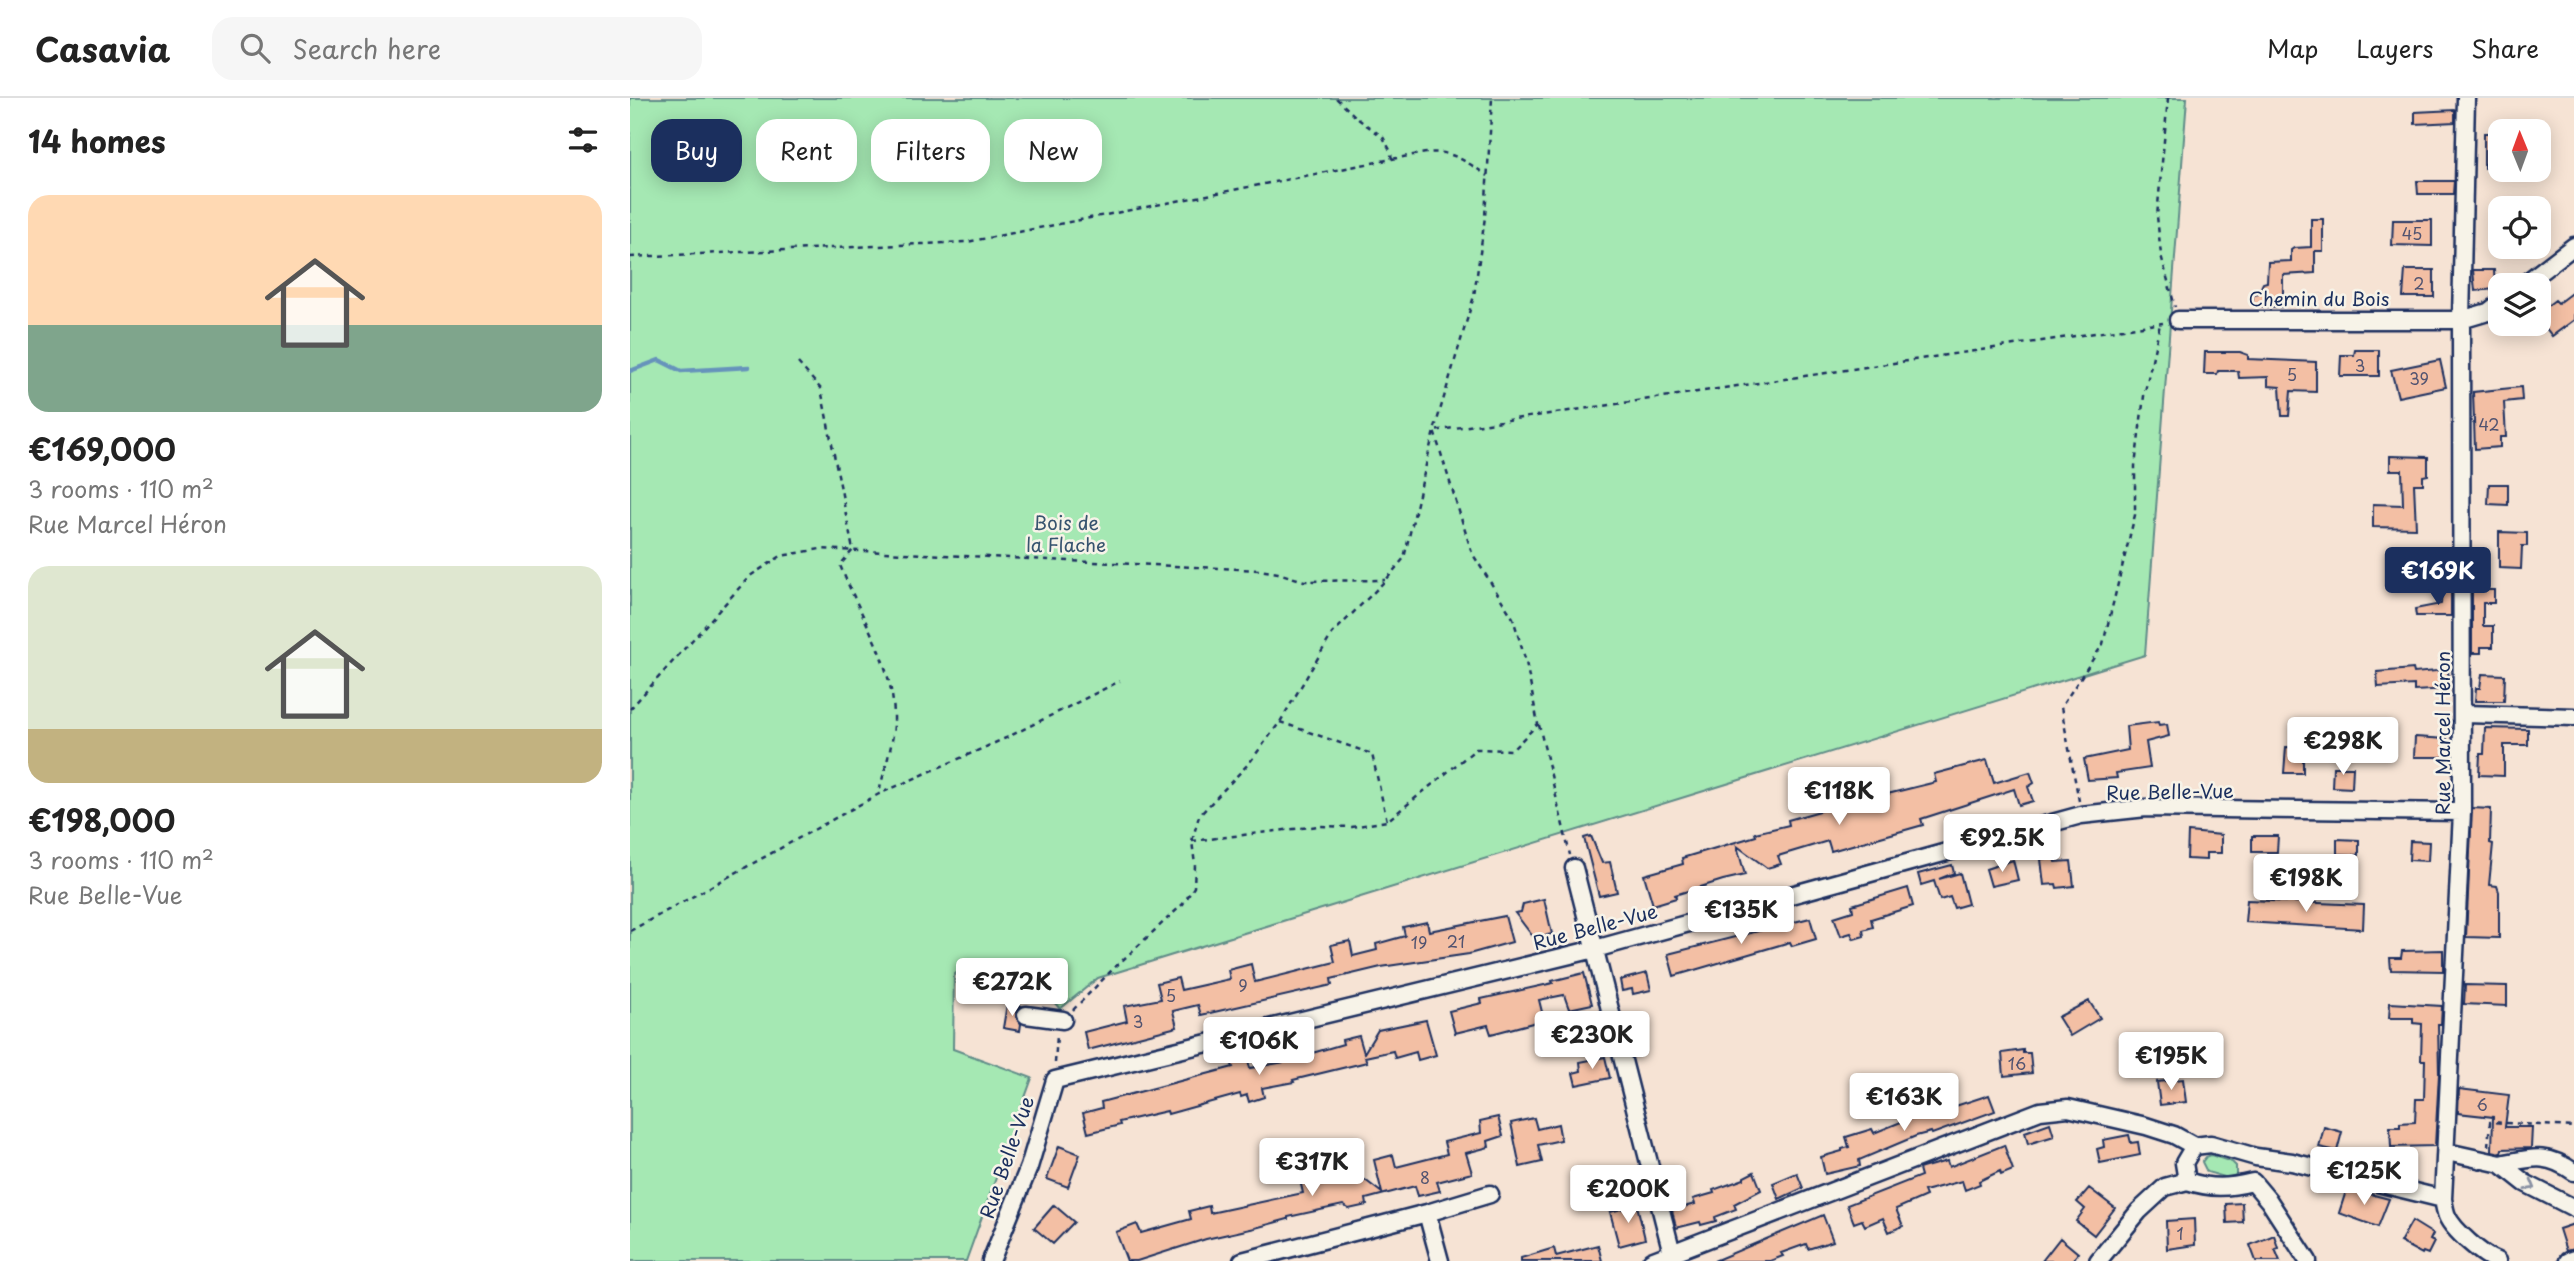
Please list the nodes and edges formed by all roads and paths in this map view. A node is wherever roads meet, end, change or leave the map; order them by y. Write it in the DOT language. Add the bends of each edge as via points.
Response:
graph roads {
  1 [pos="1336,98"];
  2 [pos="1492,98"];
  3 [pos="2168,98"];
  4 [pos="2466,98"];
  5 [pos="1392,159"];
  6 [pos="1488,176"];
  7 [pos="2574,246"];
  8 [pos="630,257"];
  9 [pos="2539,273"];
  10 [pos="2488,312"];
  11 [pos="2178,320"];
  12 [pos="2461,320"];
  13 [pos="2160,323"];
  14 [pos="798,363"];
  15 [pos="1434,432"];
  16 [pos="853,550"];
  17 [pos="1386,580"];
  18 [pos="1120,681"];
  19 [pos="630,709"];
  20 [pos="2464,714"];
  21 [pos="2574,717"];
  22 [pos="1280,722"];
  23 [pos="1538,724"];
  24 [pos="878,794"];
  25 [pos="2462,812"];
  26 [pos="2081,815"];
  27 [pos="1387,821"];
  28 [pos="1192,841"];
  29 [pos="1574,868"];
  30 [pos="630,931"];
  31 [pos="1595,949"];
  32 [pos="1026,1016"];
  33 [pos="1063,1020"];
  34 [pos="1055,1080"];
  35 [pos="2574,1127"];
  36 [pos="2194,1146"];
  37 [pos="2446,1152"];
  38 [pos="2256,1157"];
  39 [pos="2494,1163"];
  40 [pos="2574,1172"];
  41 [pos="2187,1181"];
  42 [pos="2253,1182"];
  43 [pos="1490,1194"];
  44 [pos="2443,1199"];
  45 [pos="2574,1208"];
  46 [pos="1427,1213"];
  47 [pos="1673,1257"];
  48 [pos="2574,1259"];
  49 [pos="991,1261"];
  50 [pos="1242,1261"];
  51 [pos="1440,1261"];
  52 [pos="1650,1261"];
  53 [pos="2098,1261"];
  54 [pos="2308,1261"];
  55 [pos="2497,1261"];
  56 [pos="2568,1261"];
  1 -- 5 [label="path" via="1384,137"];
  2 -- 6 [label="path"];
  3 -- 11 [label="path" via="2157,216 2161,255"];
  4 -- 12 [label="street, Rue Marcel Héron"];
  5 -- 6 [label="path" via="1439,151 1459,157"];
  5 -- 8 [label="path" via="967,242"];
  6 -- 15 [label="path" via="1474,296"];
  7 -- 9 [label="street"];
  10 -- 12 [label="street"];
  11 -- 12 [label="street, Chemin du Bois"];
  11 -- 13 [label="path"];
  12 -- 20 [label="street, Rue Marcel Héron"];
  13 -- 15 [label="path"];
  13 -- 26 [label="path" via="2134,466 2135,515 2103,644 2061,707"];
  14 -- 16 [label="path" via="821,389"];
  15 -- 17 [label="path" via="1404,558"];
  15 -- 23 [label="path" via="1472,553 1513,618 1527,662"];
  16 -- 17 [label="path" via="1259,570 1304,581"];
  16 -- 19 [label="path" via="820,549 781,556 750,576"];
  16 -- 24 [label="path" via="840,565 880,654 891,692 893,733"];
  17 -- 22 [label="path" via="1332,634"];
  18 -- 24 [label="path"];
  20 -- 21 [label="street"];
  20 -- 25 [label="street, Rue Marcel Héron"];
  22 -- 27 [label="path" via="1372,754"];
  22 -- 28 [label="path" via="1199,816"];
  23 -- 27 [label="path" via="1512,750 1476,749"];
  23 -- 29 [label="path"];
  24 -- 30 [label="path"];
  25 -- 26 [label="street, Rue Belle-Vue" via="2146,808"];
  25 -- 37 [label="street, Rue Marcel Héron"];
  26 -- 31 [label="street, Rue Belle-Vue"];
  27 -- 28 [label="path"];
  28 -- 33 [label="path" via="1194,887 1184,904"];
  29 -- 31 [label="street"];
  31 -- 34 [label="street, Rue Belle-Vue"];
  31 -- 47 [label="street"];
  32 -- 33 [label="street"];
  33 -- 34 [label="path" via="1055,1044"];
  34 -- 49 [label="street, Rue Belle-Vue" via="1029,1167"];
  35 -- 39 [label="path" via="2490,1122"];
  36 -- 38 [label="street" via="2211,1144"];
  36 -- 41 [label="street" via="2184,1163"];
  36 -- 47 [label="street" via="2174,1135 2068,1108 2040,1111"];
  37 -- 39 [label="street"];
  37 -- 44 [label="street, Rue Marcel Héron"];
  38 -- 42 [label="street"];
  38 -- 44 [label="street"];
  39 -- 40 [label="street" via="2539,1156"];
  39 -- 45 [label="street, one-way"];
  41 -- 42 [label="street" via="2228,1188"];
  41 -- 53 [label="street" via="2165,1187 2139,1210"];
  42 -- 54 [label="street"];
  43 -- 46 [label="street"];
  44 -- 55 [label="street" via="2447,1218 2467,1240"];
  46 -- 50 [label="street"];
  46 -- 51 [label="street"];
  47 -- 52 [label="street"];
  48 -- 56 [label="street"];
}
